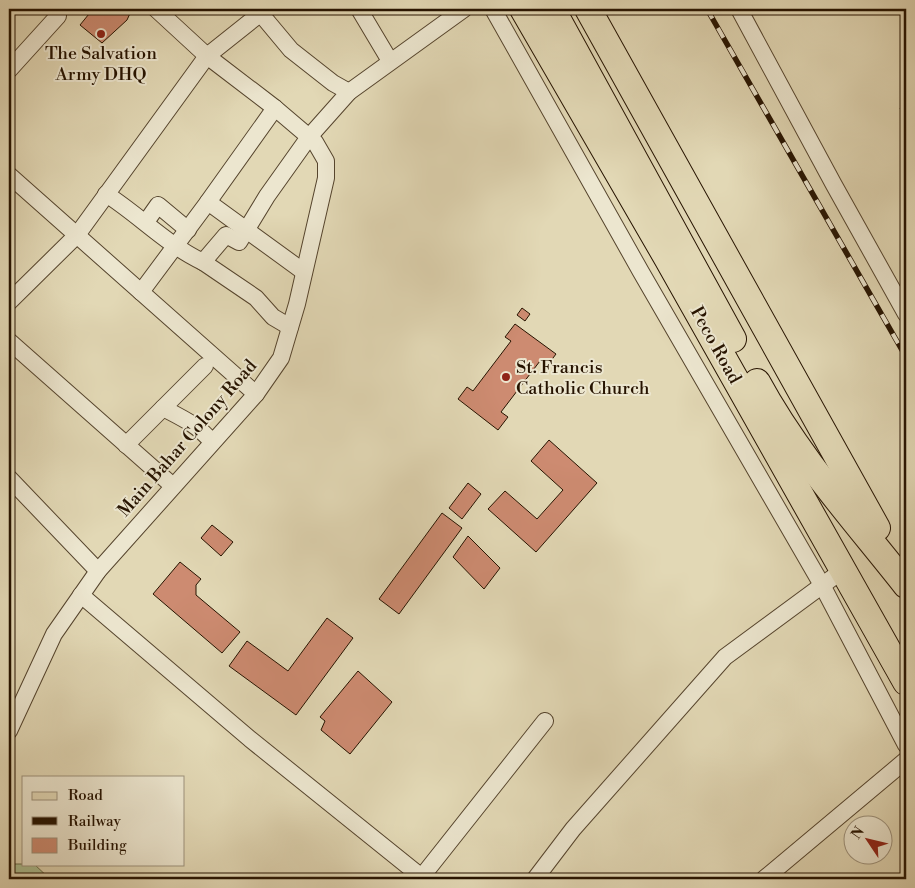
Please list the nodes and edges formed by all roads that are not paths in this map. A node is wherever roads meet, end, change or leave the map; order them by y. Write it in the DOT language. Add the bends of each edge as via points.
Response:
graph roads {
  1 [pos="156,9"];
  2 [pos="359,9"];
  3 [pos="464,9"];
  4 [pos="493,9"];
  5 [pos="523,9"];
  6 [pos="552,9"];
  7 [pos="588,9"];
  8 [pos="739,9"];
  9 [pos="263,11"];
  10 [pos="58,16"];
  11 [pos="207,56"];
  12 [pos="390,61"];
  13 [pos="9,70"];
  14 [pos="349,92"];
  15 [pos="276,108"];
  16 [pos="309,137"];
  17 [pos="9,175"];
  18 [pos="106,194"];
  19 [pos="208,202"];
  20 [pos="146,222"];
  21 [pos="188,230"];
  22 [pos="246,230"];
  23 [pos="77,235"];
  24 [pos="176,246"];
  25 [pos="667,258"];
  26 [pos="203,262"];
  27 [pos="304,272"];
  28 [pos="641,272"];
  29 [pos="141,292"];
  30 [pos="9,302"];
  31 [pos="906,314"];
  32 [pos="290,327"];
  33 [pos="9,342"];
  34 [pos="205,366"];
  35 [pos="256,394"];
  36 [pos="163,408"];
  37 [pos="212,442"];
  38 [pos="126,445"];
  39 [pos="9,478"];
  40 [pos="173,486"];
  41 [pos="98,571"];
  42 [pos="832,578"];
  43 [pos="906,583"];
  44 [pos="81,595"];
  45 [pos="906,682"];
  46 [pos="545,721"];
  47 [pos="9,731"];
  48 [pos="906,745"];
  49 [pos="906,760"];
  50 [pos="422,879"];
  51 [pos="535,879"];
  52 [pos="764,879"];
  1 -- 11 [label="street, Main Bahar Colony Road"];
  2 -- 12 [label="street"];
  3 -- 12 [label="street"];
  4 -- 28 [label="street"];
  5 -- 25 [label="main road, Peco Road"];
  6 -- 43 [label="main road" via="766,399 809,464"];
  7 -- 43 [label="main road"];
  8 -- 31 [label="street"];
  9 -- 11 [label="street"];
  9 -- 14 [label="street" via="291,50"];
  10 -- 13 [label="street"];
  11 -- 15 [label="street, Main Bahar Colony Road"];
  11 -- 18 [label="street"];
  12 -- 14 [label="street"];
  14 -- 16 [label="street"];
  15 -- 16 [label="street, Main Bahar Colony Road"];
  15 -- 19 [label="street"];
  16 -- 22 [label="street" via="266,196"];
  16 -- 27 [label="street, Main Bahar Colony Road" via="326,161 326,178"];
  17 -- 23 [label="street"];
  18 -- 20 [label="street"];
  18 -- 23 [label="street"];
  19 -- 21 [label="street"];
  19 -- 22 [label="street"];
  20 -- 21 [label="street" via="158,205"];
  20 -- 24 [label="street"];
  21 -- 24 [label="street"];
  22 -- 26 [label="street" via="239,242 226,236"];
  22 -- 27 [label="street"];
  23 -- 29 [label="street"];
  23 -- 30 [label="street"];
  24 -- 26 [label="street"];
  24 -- 29 [label="street"];
  25 -- 28 [label="street"];
  25 -- 42 [label="main road, Peco Road"];
  26 -- 32 [label="street" via="256,298 273,317"];
  27 -- 32 [label="street, Main Bahar Colony Road"];
  28 -- 42 [label="street"];
  29 -- 35 [label="street"];
  32 -- 35 [label="street, Main Bahar Colony Road" via="281,358"];
  33 -- 38 [label="street"];
  34 -- 36 [label="street"];
  35 -- 37 [label="street, Main Bahar Colony Road"];
  36 -- 37 [label="street" via="202,430"];
  36 -- 38 [label="street"];
  37 -- 40 [label="street, Main Bahar Colony Road"];
  38 -- 40 [label="street"];
  39 -- 41 [label="street"];
  40 -- 41 [label="street, Main Bahar Colony Road"];
  41 -- 44 [label="street, Main Bahar Colony Road"];
  42 -- 45 [label="main road, Peco Road"];
  42 -- 48 [label="street"];
  42 -- 51 [label="street" via="725,657 573,829"];
  44 -- 47 [label="street, Main Bahar Colony Road" via="54,634"];
  44 -- 50 [label="street"];
  46 -- 50 [label="street"];
  49 -- 52 [label="street"];
}
